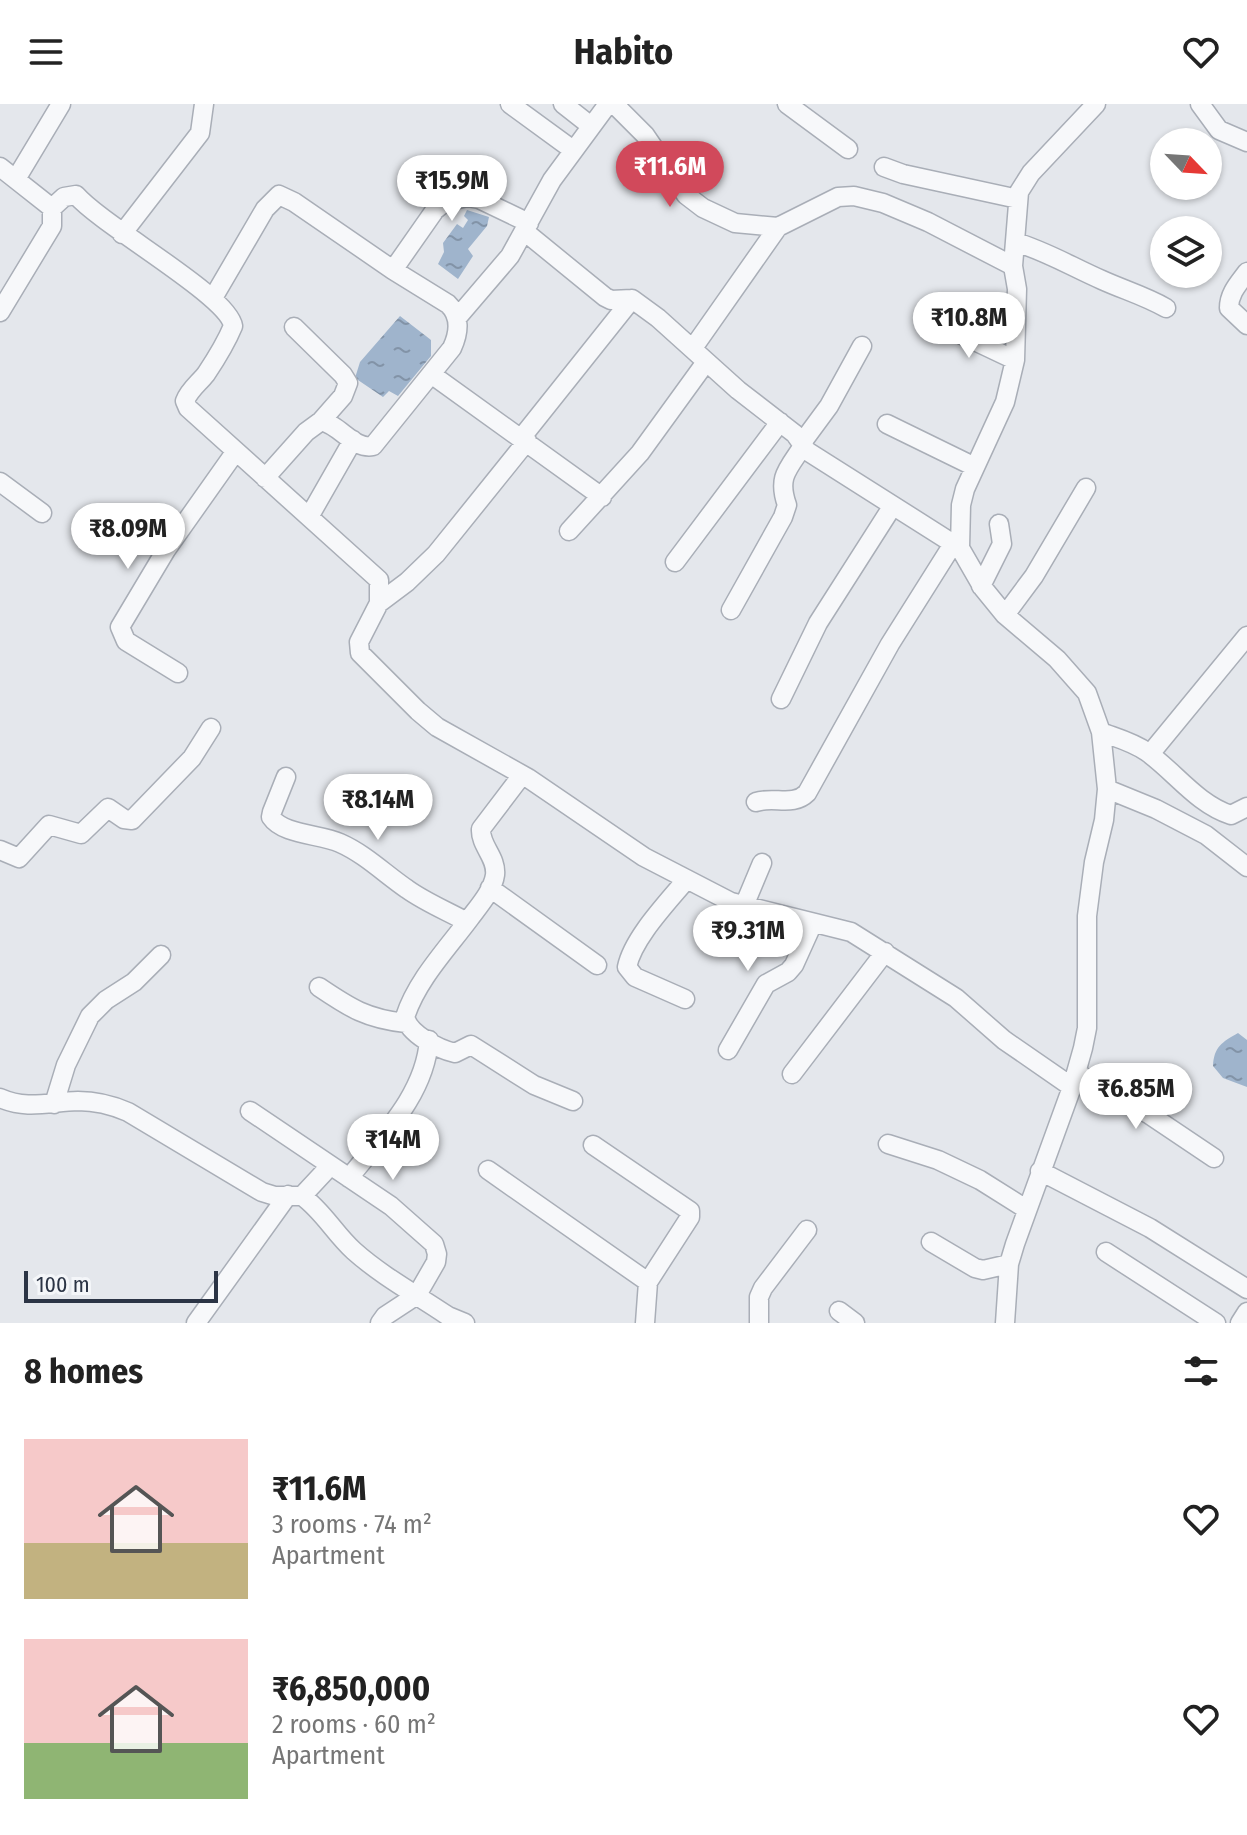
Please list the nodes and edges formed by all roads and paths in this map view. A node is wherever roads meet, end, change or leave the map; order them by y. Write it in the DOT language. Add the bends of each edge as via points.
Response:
graph roads {
  1 [pos="61,104"];
  2 [pos="204,104"];
  3 [pos="510,104"];
  4 [pos="563,104"];
  5 [pos="608,104"];
  6 [pos="614,104"];
  7 [pos="787,104"];
  8 [pos="1096,104"];
  9 [pos="1200,104"];
  10 [pos="591,126"];
  11 [pos="1247,142"];
  12 [pos="848,149"];
  13 [pos="573,150"];
  14 [pos="0,167"];
  15 [pos="884,167"];
  16 [pos="16,179"];
  17 [pos="1018,199"];
  18 [pos="52,208"];
  19 [pos="527,227"];
  20 [pos="778,227"];
  21 [pos="122,234"];
  22 [pos="1015,242"];
  23 [pos="1013,266"];
  24 [pos="393,270"];
  25 [pos="1246,276"];
  26 [pos="213,298"];
  27 [pos="632,299"];
  28 [pos="1166,308"];
  29 [pos="0,312"];
  30 [pos="457,318"];
  31 [pos="939,324"];
  32 [pos="1247,325"];
  33 [pos="294,327"];
  34 [pos="862,346"];
  35 [pos="693,348"];
  36 [pos="1015,360"];
  37 [pos="706,362"];
  38 [pos="431,374"];
  39 [pos="321,421"];
  40 [pos="780,422"];
  41 [pos="887,424"];
  42 [pos="524,439"];
  43 [pos="353,440"];
  44 [pos="802,445"];
  45 [pos="236,451"];
  46 [pos="975,467"];
  47 [pos="265,478"];
  48 [pos="0,482"];
  49 [pos="1086,488"];
  50 [pos="602,497"];
  51 [pos="892,507"];
  52 [pos="42,513"];
  53 [pos="309,517"];
  54 [pos="999,524"];
  55 [pos="569,531"];
  56 [pos="956,546"];
  57 [pos="675,562"];
  58 [pos="981,586"];
  59 [pos="379,603"];
  60 [pos="731,610"];
  61 [pos="1005,615"];
  62 [pos="1247,636"];
  63 [pos="178,673"];
  64 [pos="781,699"];
  65 [pos="211,728"];
  66 [pos="1101,732"];
  67 [pos="1150,754"];
  68 [pos="522,775"];
  69 [pos="286,777"];
  70 [pos="1107,789"];
  71 [pos="756,802"];
  72 [pos="1239,811"];
  73 [pos="1211,839"];
  74 [pos="0,850"];
  75 [pos="762,863"];
  76 [pos="1247,867"];
  77 [pos="686,880"];
  78 [pos="490,888"];
  79 [pos="744,906"];
  80 [pos="467,922"];
  81 [pos="813,923"];
  82 [pos="885,952"];
  83 [pos="161,955"];
  84 [pos="597,965"];
  85 [pos="319,987"];
  86 [pos="685,999"];
  87 [pos="406,1023"];
  88 [pos="429,1040"];
  89 [pos="728,1050"];
  90 [pos="792,1074"];
  91 [pos="1075,1080"];
  92 [pos="0,1098"];
  93 [pos="573,1101"];
  94 [pos="54,1104"];
  95 [pos="250,1111"];
  96 [pos="888,1144"];
  97 [pos="593,1145"];
  98 [pos="1214,1158"];
  99 [pos="330,1166"];
  100 [pos="488,1170"];
  101 [pos="1040,1171"];
  102 [pos="349,1178"];
  103 [pos="295,1195"];
  104 [pos="1026,1209"];
  105 [pos="807,1230"];
  106 [pos="931,1242"];
  107 [pos="1106,1252"];
  108 [pos="1009,1264"];
  109 [pos="648,1282"];
  110 [pos="1247,1289"];
  111 [pos="417,1295"];
  112 [pos="839,1311"];
  113 [pos="1247,1312"];
  114 [pos="196,1323"];
  115 [pos="380,1323"];
  116 [pos="465,1323"];
  117 [pos="645,1323"];
  118 [pos="759,1323"];
  119 [pos="855,1323"];
  120 [pos="1005,1323"];
  121 [pos="1216,1323"];
  122 [pos="1240,1323"];
  1 -- 16 [label="street"];
  2 -- 21 [label="street" via="200,133"];
  3 -- 13 [label="street"];
  4 -- 10 [label="street"];
  5 -- 10 [label="street"];
  6 -- 20 [label="street" via="645,135 686,195 703,208 735,223"];
  7 -- 12 [label="street"];
  8 -- 17 [label="street" via="1031,173"];
  9 -- 11 [label="street" via="1219,130"];
  10 -- 13 [label="street"];
  13 -- 19 [label="street"];
  14 -- 16 [label="street"];
  15 -- 17 [label="street"];
  16 -- 18 [label="street"];
  17 -- 22 [label="street"];
  18 -- 21 [label="street" via="76,195"];
  18 -- 29 [label="street" via="52,226"];
  19 -- 24 [label="street" via="479,199 445,202"];
  19 -- 27 [label="street" via="605,297"];
  19 -- 30 [label="street" via="510,256"];
  20 -- 23 [label="street" via="838,197 854,196 928,222"];
  20 -- 35 [label="street"];
  21 -- 26 [label="street"];
  22 -- 23 [label="street"];
  22 -- 28 [label="street"];
  23 -- 36 [label="street"];
  24 -- 26 [label="street" via="279,195 265,209"];
  24 -- 30 [label="street" via="448,304"];
  25 -- 32 [label="street" via="1232,293 1229,308"];
  26 -- 45 [label="street" via="233,326 185,401"];
  27 -- 35 [label="street"];
  27 -- 42 [label="street"];
  30 -- 38 [label="street" via="452,348"];
  31 -- 36 [label="street"];
  33 -- 39 [label="street" via="348,383"];
  34 -- 44 [label="street"];
  35 -- 37 [label="street"];
  36 -- 46 [label="street" via="1005,402"];
  37 -- 40 [label="street"];
  37 -- 50 [label="street" via="661,427"];
  38 -- 42 [label="street"];
  38 -- 43 [label="street" via="379,441 368,448"];
  39 -- 43 [label="street"];
  39 -- 47 [label="street"];
  40 -- 44 [label="street"];
  40 -- 57 [label="street"];
  41 -- 46 [label="street"];
  42 -- 50 [label="street"];
  42 -- 59 [label="street" via="436,554"];
  43 -- 53 [label="street"];
  44 -- 51 [label="street"];
  44 -- 60 [label="street" via="783,477 783,517"];
  45 -- 47 [label="street"];
  45 -- 63 [label="street" via="120,627 126,641"];
  46 -- 56 [label="street" via="961,505"];
  47 -- 53 [label="street"];
  48 -- 52 [label="street"];
  49 -- 61 [label="street"];
  50 -- 55 [label="street"];
  51 -- 56 [label="street"];
  51 -- 64 [label="street" via="818,623"];
  53 -- 59 [label="street" via="379,580"];
  54 -- 58 [label="street" via="1002,544"];
  56 -- 58 [label="street"];
  56 -- 71 [label="street" via="890,644 807,793 794,801"];
  58 -- 61 [label="street"];
  59 -- 68 [label="street" via="359,642 360,653 437,727"];
  61 -- 66 [label="street" via="1087,693"];
  62 -- 67 [label="street"];
  65 -- 74 [label="street" via="192,758 132,820 108,808 81,834 49,825 19,858"];
  66 -- 67 [label="street"];
  66 -- 70 [label="street"];
  67 -- 72 [label="street" via="1221,812"];
  68 -- 77 [label="street"];
  68 -- 78 [label="street" via="481,829 495,866"];
  69 -- 80 [label="street" via="272,812 275,823 343,844 409,891"];
  70 -- 73 [label="street"];
  70 -- 91 [label="street" via="1087,916 1087,1028"];
  72 -- 73 [label="street"];
  73 -- 76 [label="street"];
  75 -- 79 [label="street"];
  77 -- 79 [label="street"];
  77 -- 86 [label="street" via="627,967 635,977"];
  78 -- 80 [label="street"];
  78 -- 84 [label="street"];
  79 -- 81 [label="street"];
  80 -- 87 [label="street" via="428,973"];
  81 -- 82 [label="street" via="851,932"];
  81 -- 89 [label="street" via="794,965 766,984"];
  82 -- 90 [label="street"];
  82 -- 91 [label="street" via="956,998 1004,1040"];
  83 -- 94 [label="street" via="90,1016"];
  85 -- 87 [label="street" via="366,1016"];
  87 -- 88 [label="street"];
  88 -- 93 [label="street" via="455,1053 471,1045 534,1085"];
  88 -- 102 [label="street" via="425,1067 403,1109"];
  91 -- 98 [label="street" via="1150,1115"];
  91 -- 101 [label="street"];
  92 -- 94 [label="street" via="29,1107"];
  94 -- 103 [label="street" via="110,1104 262,1192"];
  95 -- 99 [label="street"];
  96 -- 104 [label="street" via="938,1160"];
  97 -- 109 [label="street" via="690,1211"];
  99 -- 102 [label="street"];
  99 -- 103 [label="street"];
  100 -- 109 [label="street"];
  101 -- 104 [label="street"];
  101 -- 110 [label="street" via="1150,1228"];
  102 -- 111 [label="street" via="434,1244 436,1262"];
  103 -- 111 [label="street" via="324,1215 357,1254"];
  103 -- 114 [label="street"];
  104 -- 108 [label="street"];
  105 -- 118 [label="street" via="763,1288"];
  106 -- 108 [label="street" via="975,1268"];
  107 -- 121 [label="street"];
  108 -- 120 [label="street"];
  109 -- 117 [label="street"];
  111 -- 115 [label="street"];
  111 -- 116 [label="street"];
  112 -- 119 [label="street"];
  113 -- 122 [label="street"];
}
